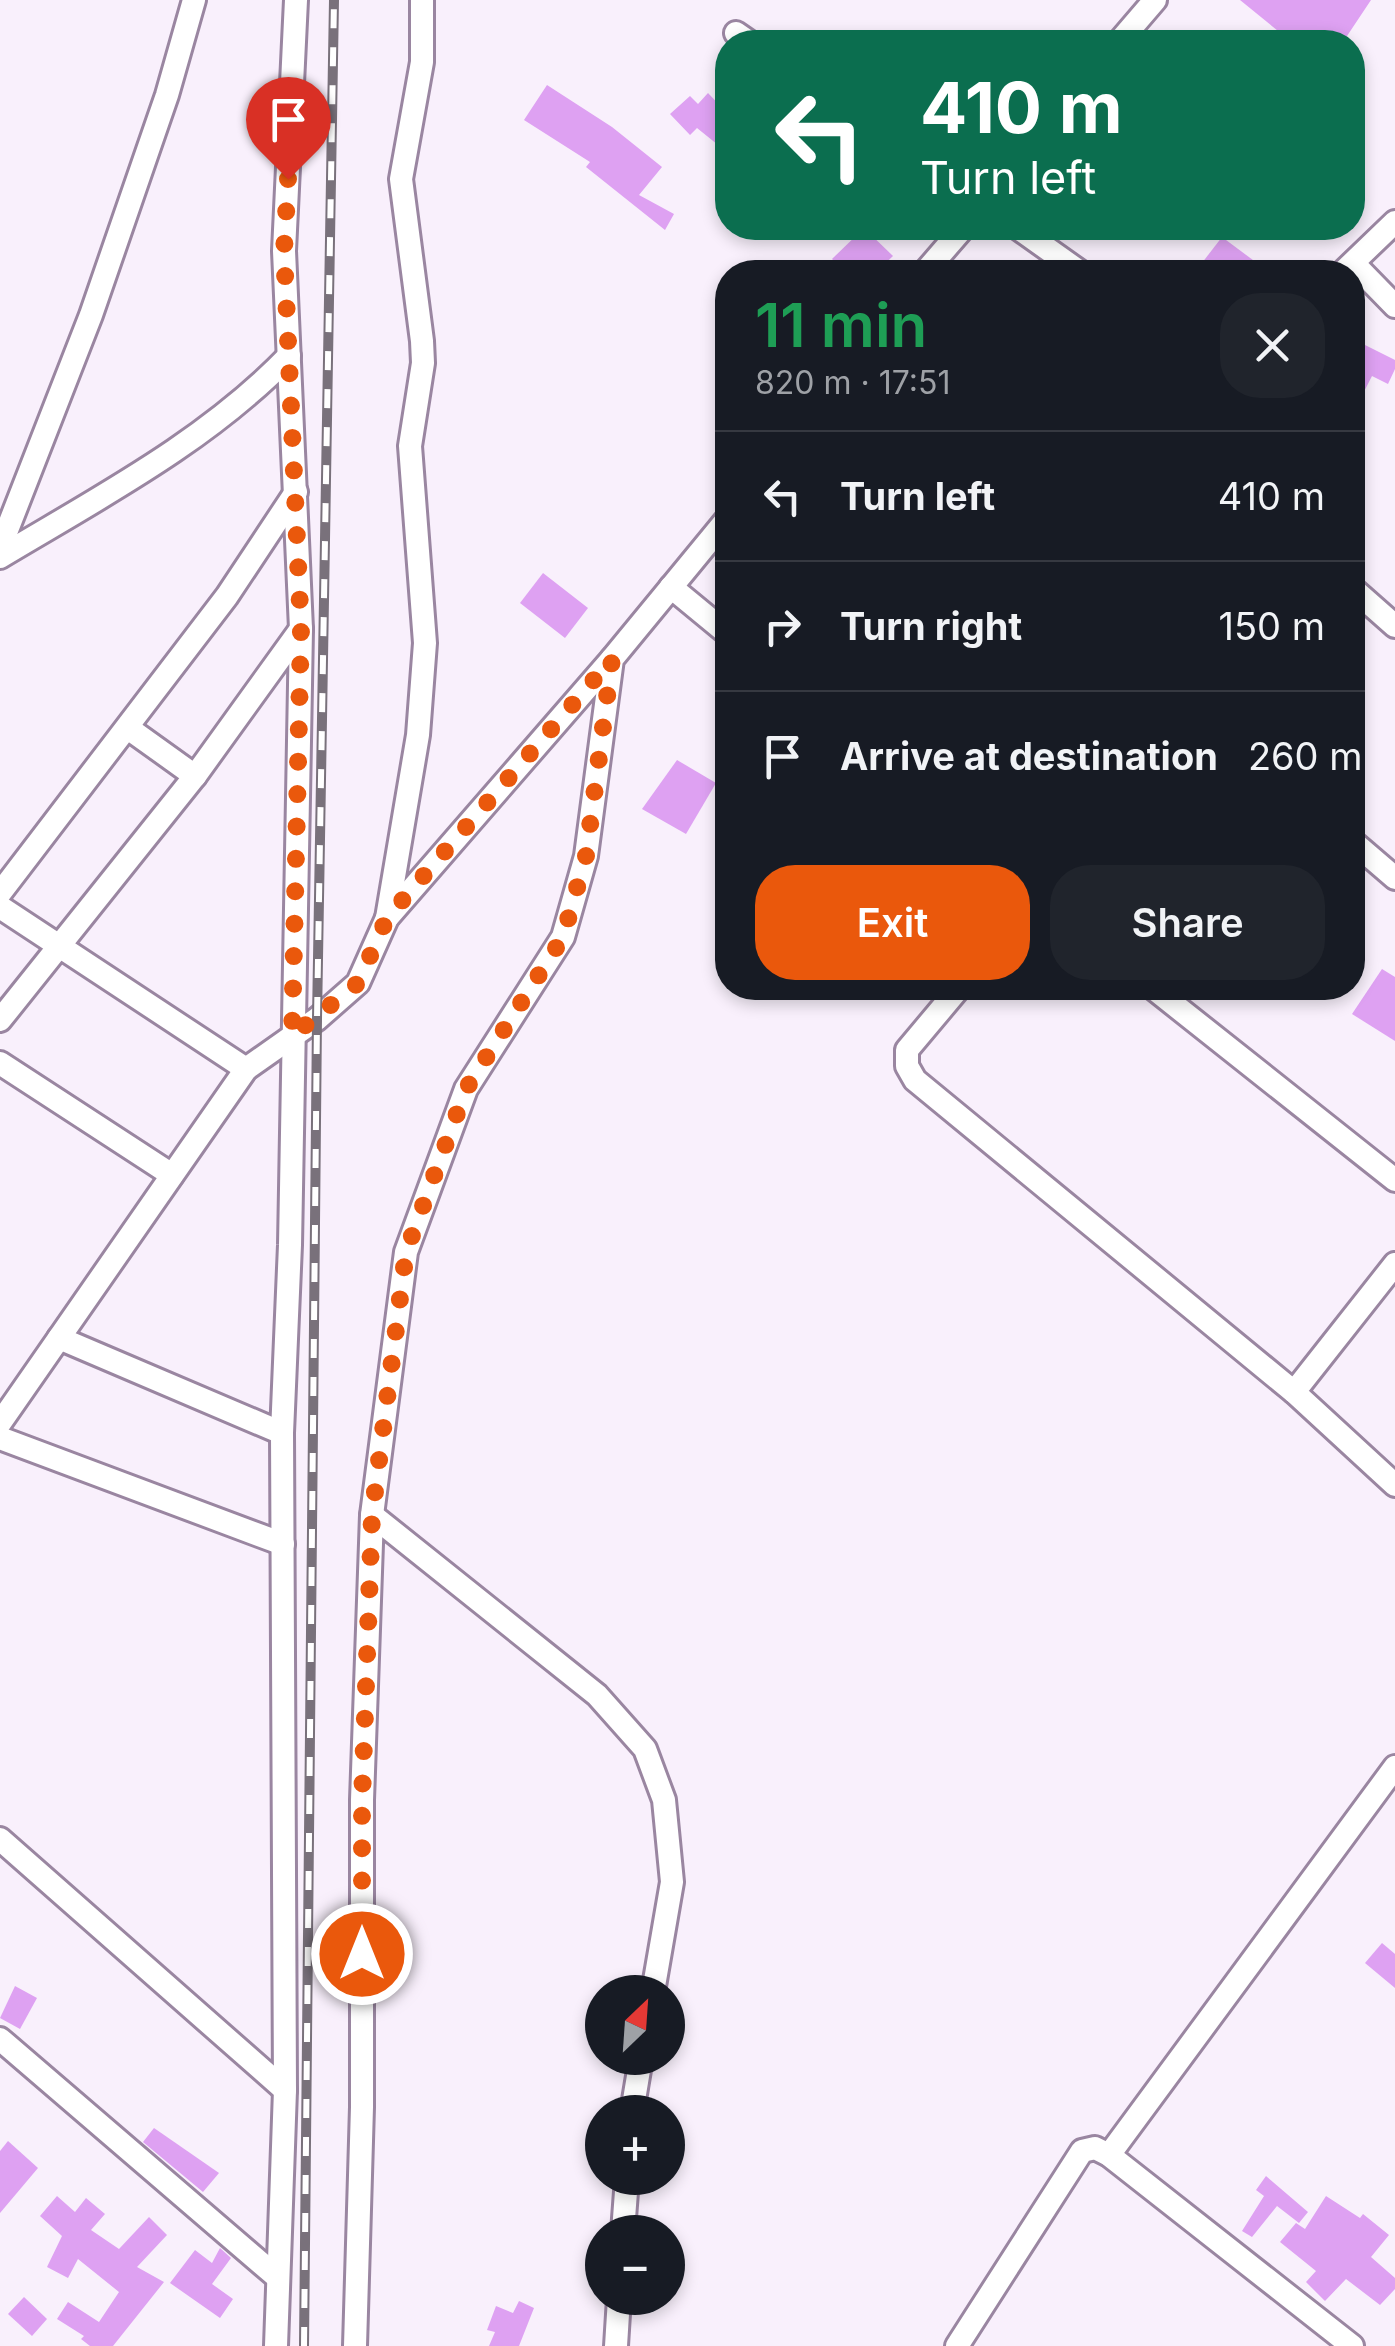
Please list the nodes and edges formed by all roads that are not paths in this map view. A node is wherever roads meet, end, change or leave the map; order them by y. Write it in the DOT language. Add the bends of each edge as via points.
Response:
graph roads {
  1 [pos="194,0"];
  2 [pos="296,0"];
  3 [pos="422,0"];
  4 [pos="1155,0"];
  5 [pos="1129,30"];
  6 [pos="1395,222"];
  7 [pos="953,240"];
  8 [pos="1035,240"];
  9 [pos="935,260"];
  10 [pos="1063,260"];
  11 [pos="1357,260"];
  12 [pos="1365,281"];
  13 [pos="1395,306"];
  14 [pos="289,356"];
  15 [pos="296,492"];
  16 [pos="715,534"];
  17 [pos="0,548"];
  18 [pos="0,557"];
  19 [pos="671,587"];
  20 [pos="1365,599"];
  21 [pos="715,623"];
  22 [pos="1395,626"];
  23 [pos="301,629"];
  24 [pos="612,659"];
  25 [pos="128,728"];
  26 [pos="194,776"];
  27 [pos="1365,852"];
  28 [pos="1395,878"];
  29 [pos="0,893"];
  30 [pos="0,907"];
  31 [pos="387,918"];
  32 [pos="58,947"];
  33 [pos="949,1000"];
  34 [pos="1168,1000"];
  35 [pos="0,1020"];
  36 [pos="292,1036"];
  37 [pos="0,1063"];
  38 [pos="246,1070"];
  39 [pos="172,1175"];
  40 [pos="1395,1180"];
  41 [pos="1395,1264"];
  42 [pos="59,1338"];
  43 [pos="1294,1392"];
  44 [pos="0,1423"];
  45 [pos="282,1433"];
  46 [pos="0,1438"];
  47 [pos="1395,1485"];
  48 [pos="372,1515"];
  49 [pos="283,1544"];
  50 [pos="1395,1767"];
  51 [pos="0,1839"];
  52 [pos="655,1975"];
  53 [pos="0,2039"];
  54 [pos="285,2090"];
  55 [pos="1108,2155"];
  56 [pos="277,2277"];
  57 [pos="618,2315"];
  58 [pos="276,2346"];
  59 [pos="355,2346"];
  60 [pos="616,2346"];
  61 [pos="957,2346"];
  62 [pos="1352,2346"];
  1 -- 17 [label="street" via="92,314"];
  2 -- 14 [label="street" via="284,251"];
  3 -- 31 [label="street" via="422,62 402,180 422,341 410,446 426,643"];
  4 -- 5 [label="street"];
  6 -- 11 [label="street"];
  7 -- 9 [label="street"];
  8 -- 10 [label="street"];
  12 -- 13 [label="street"];
  14 -- 15 [label="street"];
  14 -- 18 [label="street" via="252,394 166,457"];
  15 -- 23 [label="street"];
  15 -- 25 [label="street"];
  16 -- 19 [label="street"];
  19 -- 21 [label="street"];
  19 -- 24 [label="street"];
  20 -- 22 [label="street"];
  23 -- 26 [label="street"];
  23 -- 36 [label="street"];
  24 -- 31 [label="street"];
  24 -- 48 [label="street" via="586,856 563,937 466,1089 406,1252"];
  25 -- 26 [label="street"];
  25 -- 29 [label="street"];
  26 -- 32 [label="street"];
  27 -- 28 [label="street"];
  30 -- 32 [label="street"];
  31 -- 36 [label="street" via="358,983"];
  32 -- 35 [label="street"];
  32 -- 38 [label="street"];
  33 -- 43 [label="street" via="906,1050 916,1080"];
  34 -- 40 [label="street"];
  36 -- 38 [label="street"];
  36 -- 45 [label="street"];
  37 -- 39 [label="street"];
  38 -- 39 [label="street"];
  39 -- 42 [label="street"];
  41 -- 43 [label="street"];
  42 -- 44 [label="street"];
  42 -- 45 [label="street"];
  43 -- 47 [label="street"];
  45 -- 49 [label="street"];
  46 -- 49 [label="street"];
  48 -- 52 [label="street" via="597,1696 645,1749 664,1800 672,1882"];
  48 -- 59 [label="street"];
  49 -- 54 [label="street"];
  50 -- 55 [label="street"];
  51 -- 54 [label="street"];
  53 -- 56 [label="street"];
  54 -- 56 [label="street"];
  55 -- 61 [label="street" via="1095,2148 1082,2152"];
  55 -- 62 [label="street"];
  56 -- 58 [label="street"];
  57 -- 60 [label="street"];
}
